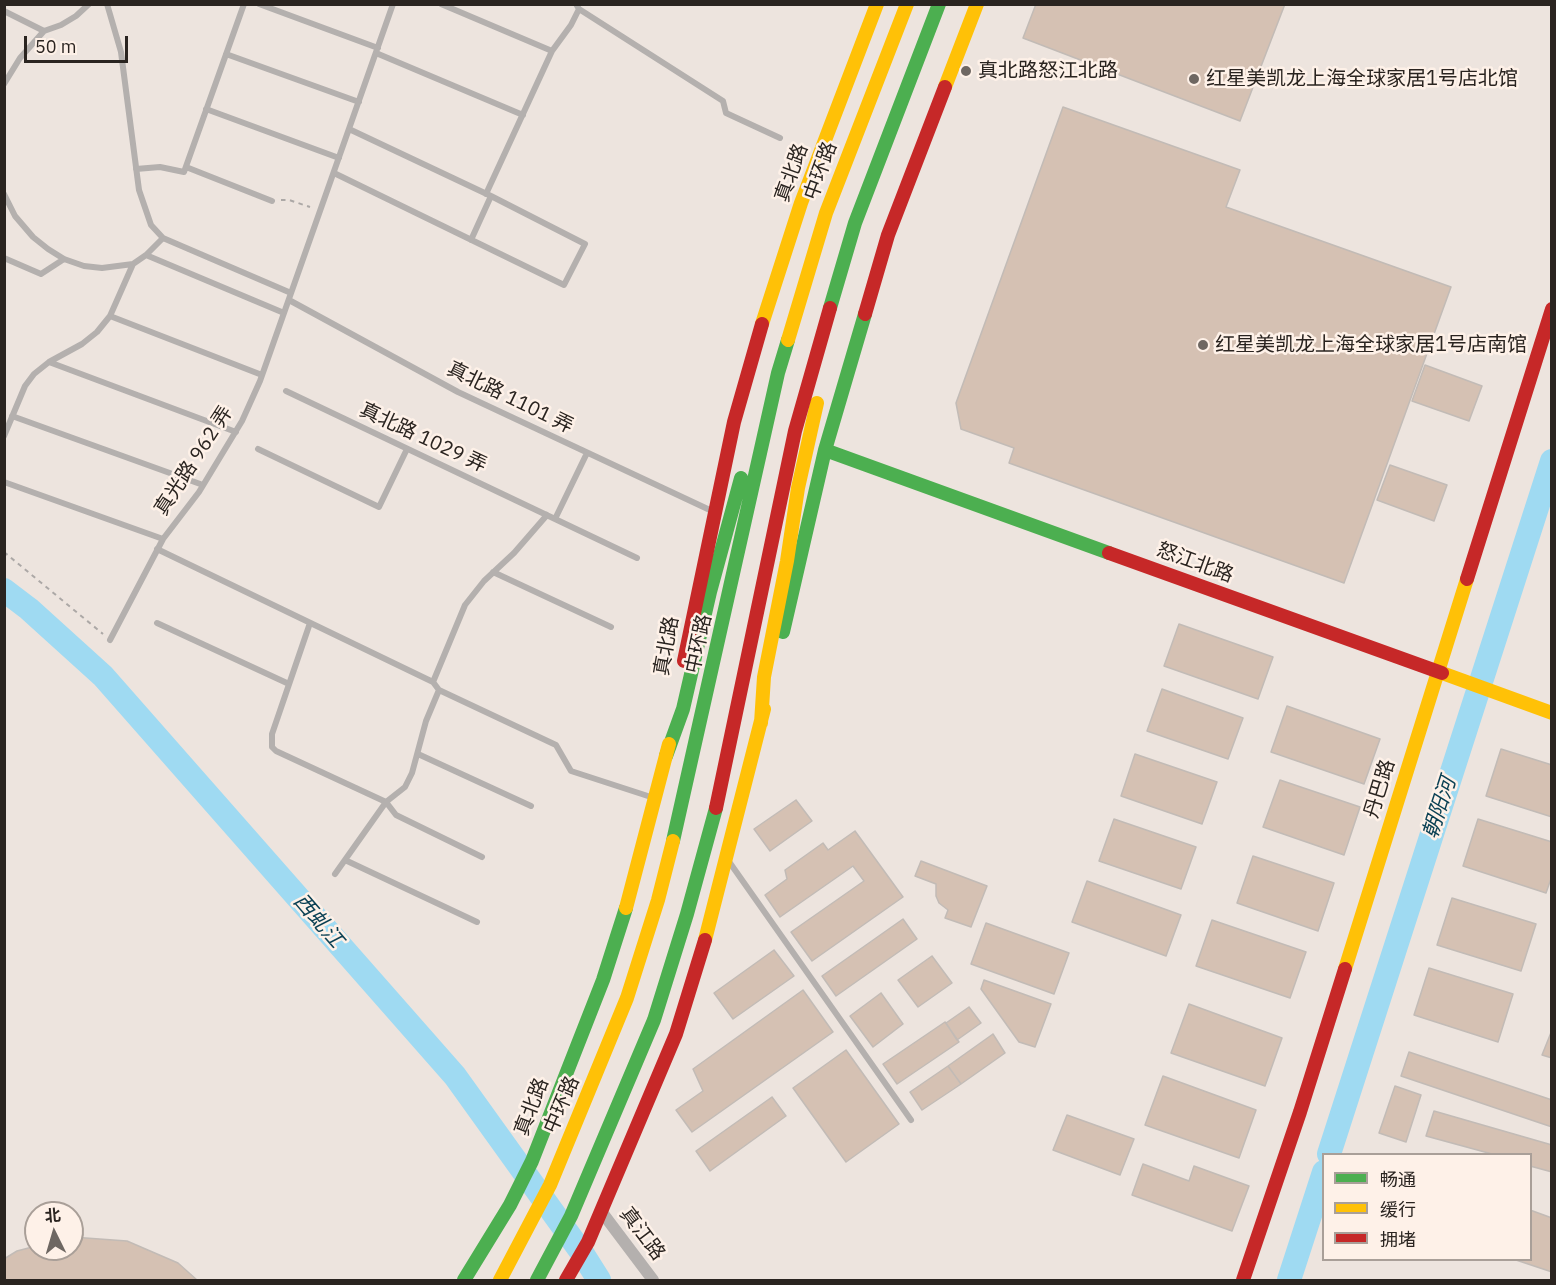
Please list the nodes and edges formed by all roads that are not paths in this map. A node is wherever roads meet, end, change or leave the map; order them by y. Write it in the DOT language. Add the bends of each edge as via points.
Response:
graph roads {
  1 [pos="89,4"];
  2 [pos="107,4"];
  3 [pos="244,4"];
  4 [pos="259,4"];
  5 [pos="393,4"];
  6 [pos="441,4"];
  7 [pos="877,4"];
  8 [pos="907,4"];
  9 [pos="939,4"];
  10 [pos="977,4"];
  11 [pos="577,7"];
  12 [pos="4,11"];
  13 [pos="44,31"];
  14 [pos="377,51"];
  15 [pos="552,51"];
  16 [pos="226,54"];
  17 [pos="5,84"];
  18 [pos="359,102"];
  19 [pos="206,109"];
  20 [pos="523,115"];
  21 [pos="349,129"];
  22 [pos="780,138"];
  23 [pos="339,158"];
  24 [pos="186,167"];
  25 [pos="136,169"];
  26 [pos="334,173"];
  27 [pos="4,194"];
  28 [pos="488,195"];
  29 [pos="272,201"];
  30 [pos="855,223"];
  31 [pos="163,238"];
  32 [pos="471,240"];
  33 [pos="146,255"];
  34 [pos="4,258"];
  35 [pos="64,259"];
  36 [pos="133,264"];
  37 [pos="290,296"];
  38 [pos="1551,309"];
  39 [pos="284,313"];
  40 [pos="110,316"];
  41 [pos="49,362"];
  42 [pos="778,373"];
  43 [pos="262,375"];
  44 [pos="286,391"];
  45 [pos="12,416"];
  46 [pos="7,422"];
  47 [pos="236,432"];
  48 [pos="4,436"];
  49 [pos="258,449"];
  50 [pos="407,449"];
  51 [pos="825,450"];
  52 [pos="586,453"];
  53 [pos="4,482"];
  54 [pos="203,485"];
  55 [pos="714,512"];
  56 [pos="547,515"];
  57 [pos="555,519"];
  58 [pos="163,539"];
  59 [pos="157,549"];
  60 [pos="637,558"];
  61 [pos="493,572"];
  62 [pos="310,622"];
  63 [pos="157,623"];
  64 [pos="611,627"];
  65 [pos="110,640"];
  66 [pos="1437,671"];
  67 [pos="433,682"];
  68 [pos="289,684"];
  69 [pos="439,690"];
  70 [pos="1551,713"];
  71 [pos="761,723"];
  72 [pos="418,754"];
  73 [pos="666,756"];
  74 [pos="655,798"];
  75 [pos="386,802"];
  76 [pos="531,806"];
  77 [pos="482,857"];
  78 [pos="345,860"];
  79 [pos="727,860"];
  80 [pos="335,874"];
  81 [pos="477,922"];
  82 [pos="911,1120"];
  83 [pos="601,1212"];
  84 [pos="464,1281"];
  85 [pos="500,1281"];
  86 [pos="537,1281"];
  87 [pos="566,1281"];
  88 [pos="653,1281"];
  89 [pos="1243,1281"];
  1 -- 13 [label="lane" via="62,25"];
  2 -- 25 [label="lane" via="121,52"];
  3 -- 16 [label="lane"];
  4 -- 14 [label="lane"];
  5 -- 14 [label="lane, 真光路 962 弄"];
  6 -- 15 [label="lane"];
  7 -- 55 [label="main road, 真北路" via="801,203 765,312"];
  8 -- 42 [label="main road, 中环路" via="826,213"];
  9 -- 30 [label="main road"];
  10 -- 51 [label="main road" via="888,235"];
  11 -- 15 [label="lane" via="572,25"];
  11 -- 22 [label="lane" via="723,101 726,113"];
  12 -- 13 [label="lane"];
  13 -- 17 [label="lane" via="20,58"];
  14 -- 18 [label="lane, 真光路 962 弄"];
  14 -- 20 [label="lane"];
  15 -- 20 [label="lane"];
  16 -- 18 [label="lane"];
  16 -- 19 [label="lane"];
  18 -- 21 [label="lane, 真光路 962 弄"];
  19 -- 23 [label="lane"];
  19 -- 24 [label="lane"];
  20 -- 28 [label="lane"];
  21 -- 23 [label="lane, 真光路 962 弄"];
  21 -- 28 [label="lane"];
  23 -- 26 [label="lane, 真光路 962 弄"];
  24 -- 25 [label="lane" via="184,172 160,167"];
  24 -- 29 [label="lane"];
  25 -- 31 [label="lane" via="144,208 151,225"];
  26 -- 32 [label="lane"];
  26 -- 37 [label="lane, 真光路 962 弄"];
  27 -- 35 [label="lane" via="15,216 33,237"];
  28 -- 32 [label="lane"];
  28 -- 32 [label="lane" via="585,244 564,285"];
  30 -- 71 [label="main road" via="840,309 798,488 764,677"];
  30 -- 86 [label="main road" via="795,431 716,807 687,914 654,1020 571,1216"];
  31 -- 33 [label="lane"];
  31 -- 37 [label="lane"];
  33 -- 36 [label="lane"];
  33 -- 39 [label="lane"];
  34 -- 35 [label="lane" via="42,274"];
  35 -- 36 [label="lane" via="102,268"];
  36 -- 40 [label="lane"];
  37 -- 39 [label="lane, 真光路 962 弄"];
  37 -- 52 [label="lane, 真北路 1101 弄" via="297,304 448,386"];
  38 -- 66 [label="main road, 丹巴路"];
  39 -- 43 [label="lane, 真光路 962 弄"];
  40 -- 41 [label="lane" via="91,338"];
  40 -- 43 [label="lane"];
  41 -- 45 [label="lane" via="25,386"];
  41 -- 47 [label="lane"];
  42 -- 73 [label="main road" via="739,485 683,709"];
  42 -- 85 [label="main road, 中环路" via="684,800 658,900 627,998 549,1185"];
  43 -- 47 [label="lane, 真光路 962 弄"];
  44 -- 50 [label="lane, 真北路 1029 弄"];
  45 -- 46 [label="lane"];
  45 -- 54 [label="lane"];
  46 -- 48 [label="lane"];
  47 -- 54 [label="lane, 真光路 962 弄"];
  49 -- 50 [label="lane" via="379,507"];
  50 -- 56 [label="lane, 真北路 1029 弄"];
  51 -- 66 [label="main road, 怒江北路"];
  51 -- 71 [label="main road"];
  52 -- 55 [label="lane, 真北路 1101 弄"];
  52 -- 57 [label="lane"];
  53 -- 58 [label="lane"];
  54 -- 58 [label="lane, 真光路 962 弄"];
  55 -- 73 [label="main road, 真北路"];
  56 -- 57 [label="lane, 真北路 1029 弄"];
  56 -- 61 [label="lane"];
  57 -- 60 [label="lane, 真北路 1029 弄"];
  58 -- 59 [label="lane, 真光路 962 弄"];
  59 -- 62 [label="lane"];
  59 -- 65 [label="lane, 真光路 962 弄"];
  61 -- 64 [label="lane"];
  61 -- 67 [label="lane" via="465,605"];
  62 -- 67 [label="lane"];
  62 -- 68 [label="lane"];
  63 -- 68 [label="lane"];
  66 -- 70 [label="main road, 怒江北路"];
  66 -- 89 [label="main road, 丹巴路" via="1300,1112"];
  67 -- 69 [label="lane"];
  68 -- 75 [label="lane" via="272,734 272,747"];
  69 -- 72 [label="lane"];
  69 -- 74 [label="lane" via="556,745 571,771"];
  71 -- 79 [label="main road"];
  72 -- 75 [label="lane" via="405,788"];
  72 -- 76 [label="lane"];
  73 -- 74 [label="main road, 真北路"];
  74 -- 84 [label="main road, 真北路" via="633,886 603,980 532,1161"];
  75 -- 77 [label="lane" via="396,816"];
  75 -- 78 [label="lane"];
  78 -- 80 [label="lane"];
  78 -- 81 [label="lane"];
  79 -- 82 [label="lane"];
  79 -- 83 [label="main road" via="676,1034"];
  83 -- 87 [label="main road"];
  83 -- 88 [label="street, 真江路"];
}
